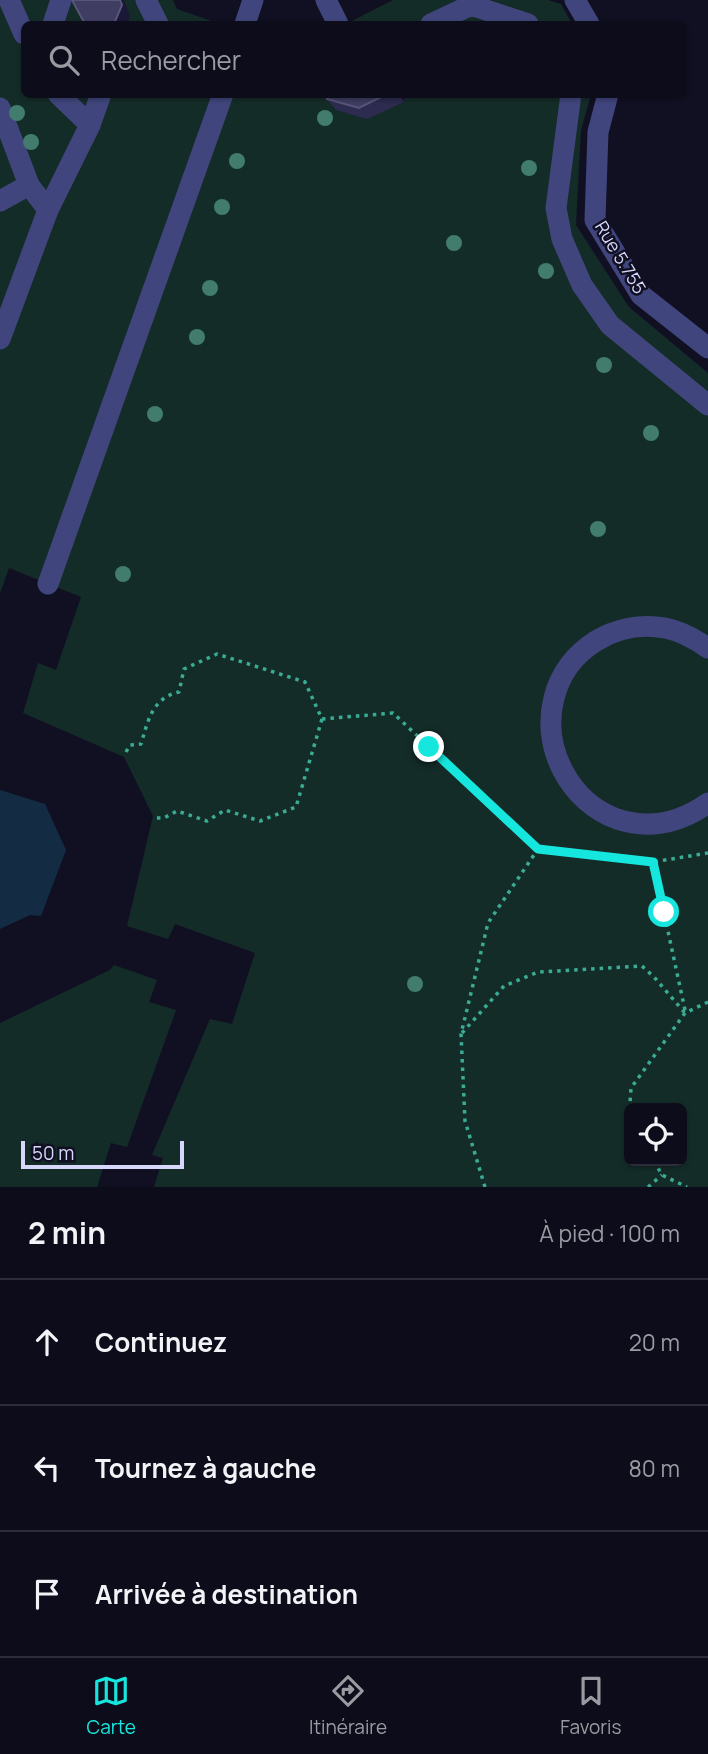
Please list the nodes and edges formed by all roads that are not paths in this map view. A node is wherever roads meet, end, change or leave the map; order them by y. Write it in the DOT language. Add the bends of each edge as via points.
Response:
graph roads {
  1 [pos="9,0"];
  2 [pos="61,0"];
  3 [pos="253,0"];
  4 [pos="326,0"];
  5 [pos="576,0"];
  6 [pos="54,21"];
  7 [pos="246,21"];
  8 [pos="336,21"];
  9 [pos="437,21"];
  10 [pos="519,21"];
  11 [pos="587,21"];
  12 [pos="21,27"];
  13 [pos="62,98"];
  14 [pos="100,98"];
  15 [pos="222,98"];
  16 [pos="570,98"];
  17 [pos="607,98"];
  18 [pos="0,107"];
  19 [pos="90,125"];
  20 [pos="29,185"];
  21 [pos="0,201"];
  22 [pos="48,210"];
  23 [pos="641,295"];
  24 [pos="708,329"];
  25 [pos="0,339"];
  26 [pos="708,348"];
  27 [pos="708,405"];
  28 [pos="48,584"];
  29 [pos="708,648"];
  30 [pos="708,803"];
  1 -- 12 [label="lane"];
  2 -- 6 [label="lane"];
  3 -- 7 [label="lane"];
  4 -- 8 [label="lane"];
  5 -- 11 [label="lane"];
  9 -- 10 [label="lane" via="474,6"];
  13 -- 19 [label="lane"];
  14 -- 19 [label="lane"];
  15 -- 28 [label="lane"];
  16 -- 27 [label="lane" via="556,208 562,239 582,285 610,325"];
  17 -- 23 [label="lane, Rue 5.755" via="598,132 595,220"];
  18 -- 20 [label="lane"];
  19 -- 22 [label="lane"];
  20 -- 21 [label="lane"];
  20 -- 22 [label="lane"];
  22 -- 25 [label="lane"];
  23 -- 24 [label="lane"];
  23 -- 26 [label="lane, Rue 5.755"];
  29 -- 30 [label="lane" via="666,628 642,626 595,640 562,676 553,699 552,722 553,745 571,786 606,815 650,825 672,822"];
}
